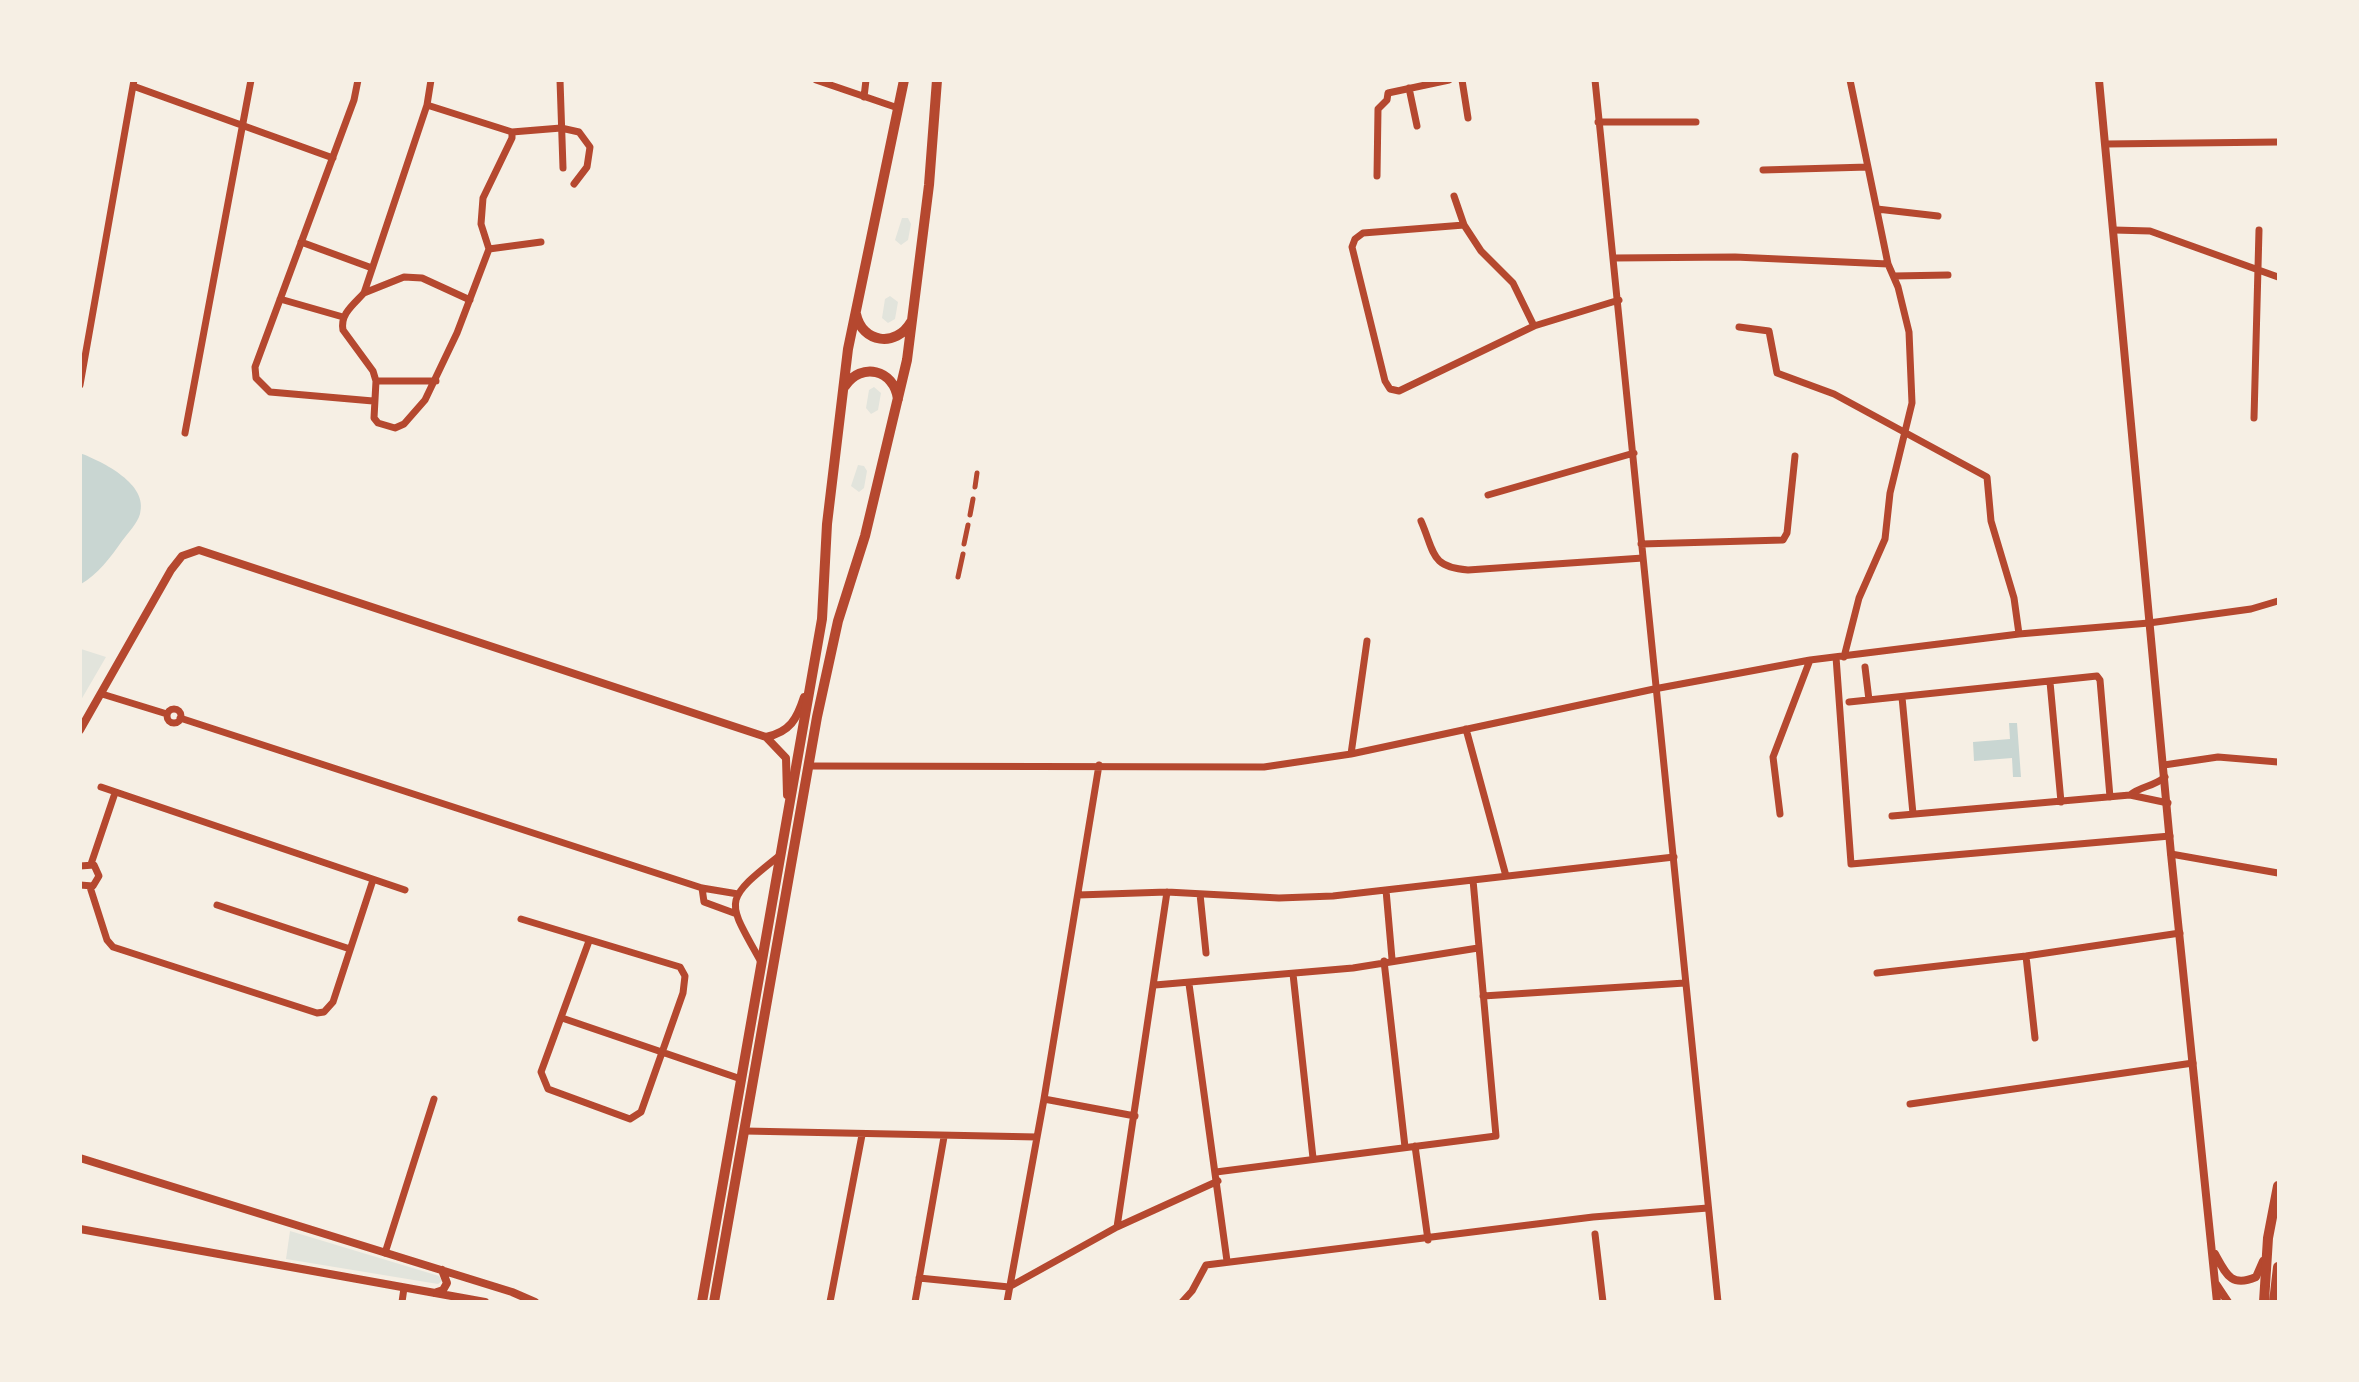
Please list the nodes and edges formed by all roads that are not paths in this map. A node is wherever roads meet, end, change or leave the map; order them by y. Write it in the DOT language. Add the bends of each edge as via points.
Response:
graph roads {
  1 [pos="251,80"];
  2 [pos="358,80"];
  3 [pos="431,80"];
  4 [pos="560,80"];
  5 [pos="816,80"];
  6 [pos="866,80"];
  7 [pos="904,80"];
  8 [pos="937,80"];
  9 [pos="1449,80"];
  10 [pos="1462,80"];
  11 [pos="1595,80"];
  12 [pos="1850,80"];
  13 [pos="2099,80"];
  14 [pos="134,83"];
  15 [pos="1409,88"];
  16 [pos="864,97"];
  17 [pos="427,105"];
  18 [pos="898,108"];
  19 [pos="1468,118"];
  20 [pos="1598,122"];
  21 [pos="1696,122"];
  22 [pos="243,126"];
  23 [pos="1417,126"];
  24 [pos="561,128"];
  25 [pos="512,132"];
  26 [pos="2278,142"];
  27 [pos="2105,144"];
  28 [pos="333,158"];
  29 [pos="1868,167"];
  30 [pos="563,168"];
  31 [pos="1763,170"];
  32 [pos="1377,176"];
  33 [pos="574,184"];
  34 [pos="1454,195"];
  35 [pos="1877,209"];
  36 [pos="1938,216"];
  37 [pos="1464,225"];
  38 [pos="2114,230"];
  39 [pos="2259,230"];
  40 [pos="301,242"];
  41 [pos="541,242"];
  42 [pos="489,249"];
  43 [pos="1614,258"];
  44 [pos="1888,264"];
  45 [pos="372,268"];
  46 [pos="2258,268"];
  47 [pos="1948,275"];
  48 [pos="1894,276"];
  49 [pos="2278,277"];
  50 [pos="364,293"];
  51 [pos="280,299"];
  52 [pos="470,300"];
  53 [pos="1619,300"];
  54 [pos="856,308"];
  55 [pos="912,316"];
  56 [pos="343,317"];
  57 [pos="1534,326"];
  58 [pos="1739,327"];
  59 [pos="376,381"];
  60 [pos="436,381"];
  61 [pos="80,385"];
  62 [pos="842,396"];
  63 [pos="373,401"];
  64 [pos="898,405"];
  65 [pos="2254,418"];
  66 [pos="185,433"];
  67 [pos="1905,434"];
  68 [pos="1634,453"];
  69 [pos="1795,456"];
  70 [pos="977,472"];
  71 [pos="975,487"];
  72 [pos="1488,495"];
  73 [pos="973,499"];
  74 [pos="970,516"];
  75 [pos="1421,520"];
  76 [pos="968,525"];
  77 [pos="964,544"];
  78 [pos="1642,544"];
  79 [pos="963,554"];
  80 [pos="1643,558"];
  81 [pos="958,577"];
  82 [pos="2278,601"];
  83 [pos="2149,623"];
  84 [pos="2019,634"];
  85 [pos="1367,641"];
  86 [pos="1840,657"];
  87 [pos="1810,660"];
  88 [pos="1865,667"];
  89 [pos="812,674"];
  90 [pos="2050,682"];
  91 [pos="1654,689"];
  92 [pos="102,694"];
  93 [pos="1902,696"];
  94 [pos="1869,700"];
  95 [pos="1849,702"];
  96 [pos="80,728"];
  97 [pos="1466,729"];
  98 [pos="766,737"];
  99 [pos="1351,754"];
  100 [pos="2278,762"];
  101 [pos="1099,765"];
  102 [pos="2164,765"];
  103 [pos="808,766"];
  104 [pos="2165,778"];
  105 [pos="101,788"];
  106 [pos="2139,788"];
  107 [pos="115,793"];
  108 [pos="2130,795"];
  109 [pos="2110,797"];
  110 [pos="2141,799"];
  111 [pos="2060,802"];
  112 [pos="2168,803"];
  113 [pos="1780,814"];
  114 [pos="1913,814"];
  115 [pos="1892,816"];
  116 [pos="785,822"];
  117 [pos="2170,836"];
  118 [pos="2171,854"];
  119 [pos="779,856"];
  120 [pos="1674,857"];
  121 [pos="91,864"];
  122 [pos="80,866"];
  123 [pos="2278,873"];
  124 [pos="1506,876"];
  125 [pos="373,880"];
  126 [pos="1473,880"];
  127 [pos="83,888"];
  128 [pos="702,888"];
  129 [pos="405,890"];
  130 [pos="1386,890"];
  131 [pos="1167,892"];
  132 [pos="737,894"];
  133 [pos="1200,894"];
  134 [pos="1078,895"];
  135 [pos="217,905"];
  136 [pos="734,913"];
  137 [pos="521,919"];
  138 [pos="2180,933"];
  139 [pos="589,941"];
  140 [pos="1478,948"];
  141 [pos="350,949"];
  142 [pos="1206,953"];
  143 [pos="2026,956"];
  144 [pos="1388,960"];
  145 [pos="761,962"];
  146 [pos="1877,973"];
  147 [pos="1293,974"];
  148 [pos="1685,983"];
  149 [pos="1189,984"];
  150 [pos="1155,985"];
  151 [pos="1483,996"];
  152 [pos="562,1018"];
  153 [pos="2035,1038"];
  154 [pos="662,1053"];
  155 [pos="2193,1063"];
  156 [pos="741,1079"];
  157 [pos="434,1099"];
  158 [pos="1044,1099"];
  159 [pos="1910,1104"];
  160 [pos="1135,1116"];
  161 [pos="744,1131"];
  162 [pos="862,1135"];
  163 [pos="944,1137"];
  164 [pos="1037,1137"];
  165 [pos="1415,1146"];
  166 [pos="1405,1147"];
  167 [pos="80,1158"];
  168 [pos="1313,1158"];
  169 [pos="1217,1177"];
  170 [pos="2278,1186"];
  171 [pos="1708,1208"];
  172 [pos="1117,1227"];
  173 [pos="80,1229"];
  174 [pos="1595,1234"];
  175 [pos="2268,1238"];
  176 [pos="1427,1240"];
  177 [pos="2213,1251"];
  178 [pos="385,1253"];
  179 [pos="1227,1261"];
  180 [pos="2278,1267"];
  181 [pos="442,1270"];
  182 [pos="919,1278"];
  183 [pos="2214,1281"];
  184 [pos="1009,1287"];
  185 [pos="404,1288"];
  186 [pos="434,1293"];
  187 [pos="402,1301"];
  188 [pos="485,1301"];
  189 [pos="535,1301"];
  190 [pos="702,1301"];
  191 [pos="714,1301"];
  192 [pos="831,1301"];
  193 [pos="915,1301"];
  194 [pos="1007,1301"];
  195 [pos="1182,1301"];
  196 [pos="1603,1301"];
  197 [pos="1718,1301"];
  198 [pos="2217,1301"];
  199 [pos="2228,1301"];
  200 [pos="2264,1301"];
  201 [pos="2274,1301"];
  1 -- 22 [label="street"];
  2 -- 28 [label="street"];
  3 -- 17 [label="street"];
  4 -- 24 [label="street"];
  5 -- 16 [label="street"];
  6 -- 16 [label="street"];
  7 -- 18 [label="main road"];
  8 -- 55 [label="main road"];
  9 -- 15 [label="street"];
  10 -- 19 [label="street"];
  11 -- 20 [label="street"];
  12 -- 29 [label="street"];
  13 -- 27 [label="street"];
  14 -- 22 [label="street"];
  14 -- 61 [label="street"];
  15 -- 23 [label="street"];
  15 -- 32 [label="street" via="1390,90 1378,109"];
  16 -- 18 [label="street"];
  17 -- 25 [label="street"];
  17 -- 45 [label="street"];
  18 -- 54 [label="main road"];
  20 -- 21 [label="street"];
  20 -- 43 [label="street"];
  22 -- 28 [label="street"];
  22 -- 66 [label="street"];
  24 -- 25 [label="street"];
  24 -- 30 [label="street"];
  24 -- 33 [label="street" via="579,132 590,147 587,167"];
  25 -- 42 [label="street" via="480,212"];
  26 -- 27 [label="street"];
  27 -- 38 [label="street"];
  28 -- 40 [label="street"];
  29 -- 31 [label="street"];
  29 -- 35 [label="street"];
  34 -- 37 [label="street"];
  35 -- 36 [label="street"];
  35 -- 44 [label="street"];
  37 -- 57 [label="street" via="1481,251 1513,283"];
  37 -- 57 [label="street" via="1363,233 1354,239 1352,247 1386,386 1399,391"];
  38 -- 46 [label="street" via="2150,231"];
  38 -- 83 [label="street"];
  39 -- 46 [label="street"];
  40 -- 45 [label="street"];
  40 -- 51 [label="street"];
  41 -- 42 [label="street"];
  42 -- 52 [label="street"];
  43 -- 44 [label="street" via="1735,257"];
  43 -- 53 [label="street"];
  44 -- 48 [label="street"];
  45 -- 50 [label="street"];
  46 -- 49 [label="street"];
  46 -- 65 [label="street"];
  47 -- 48 [label="street"];
  48 -- 67 [label="street" via="1909,332 1913,374"];
  50 -- 52 [label="street" via="404,277 422,278"];
  50 -- 56 [label="street"];
  51 -- 56 [label="street"];
  51 -- 63 [label="street" via="255,368 261,385 270,392"];
  52 -- 60 [label="street"];
  53 -- 57 [label="street"];
  53 -- 68 [label="street"];
  54 -- 55 [label="main road" via="862,329 882,340 903,333"];
  54 -- 62 [label="main road"];
  55 -- 64 [label="main road"];
  56 -- 59 [label="street" via="343,330"];
  58 -- 67 [label="street" via="1769,331 1777,373 1834,394"];
  59 -- 60 [label="street"];
  59 -- 63 [label="street"];
  60 -- 63 [label="street" via="414,415 395,429 374,418"];
  62 -- 64 [label="main road" via="853,376 876,372 895,386"];
  62 -- 89 [label="main road" via="824,552 822,619"];
  64 -- 103 [label="main road" via="838,621"];
  67 -- 84 [label="street" via="1987,477 1991,521 2014,598"];
  67 -- 86 [label="street" via="1890,494 1885,539"];
  68 -- 72 [label="street"];
  68 -- 78 [label="street"];
  69 -- 78 [label="street" via="1783,540"];
  70 -- 71 [label="street"];
  73 -- 74 [label="street"];
  75 -- 80 [label="street" via="1438,562 1448,568"];
  76 -- 77 [label="street"];
  78 -- 80 [label="street"];
  79 -- 81 [label="street"];
  80 -- 91 [label="street"];
  82 -- 83 [label="street"];
  83 -- 84 [label="street"];
  83 -- 102 [label="street"];
  84 -- 86 [label="street"];
  85 -- 99 [label="street"];
  86 -- 87 [label="street"];
  86 -- 117 [label="street" via="1851,864"];
  87 -- 91 [label="street"];
  87 -- 113 [label="street" via="1773,757"];
  88 -- 94 [label="street"];
  89 -- 98 [label="street" via="792,724"];
  89 -- 116 [label="main road"];
  90 -- 93 [label="street"];
  90 -- 109 [label="street" via="2099,677"];
  90 -- 111 [label="street"];
  91 -- 97 [label="street"];
  91 -- 120 [label="street"];
  92 -- 96 [label="street"];
  92 -- 98 [label="street" via="171,570 182,556 199,550"];
  92 -- 128 [label="street" via="167,713 171,723 180,718"];
  93 -- 94 [label="street"];
  93 -- 114 [label="street"];
  94 -- 95 [label="street"];
  97 -- 99 [label="street"];
  97 -- 124 [label="street"];
  98 -- 116 [label="street" via="781,750 789,767"];
  99 -- 101 [label="street" via="1264,767"];
  100 -- 102 [label="street" via="2218,757"];
  101 -- 103 [label="street"];
  101 -- 134 [label="street"];
  102 -- 104 [label="street"];
  103 -- 161 [label="main road"];
  104 -- 106 [label="street"];
  104 -- 112 [label="street"];
  105 -- 107 [label="street"];
  106 -- 108 [label="street"];
  106 -- 110 [label="street"];
  107 -- 121 [label="street"];
  107 -- 125 [label="street"];
  108 -- 109 [label="street"];
  108 -- 110 [label="street"];
  109 -- 111 [label="street"];
  110 -- 112 [label="street"];
  111 -- 114 [label="street"];
  112 -- 117 [label="street"];
  114 -- 115 [label="street"];
  116 -- 119 [label="main road"];
  117 -- 118 [label="street"];
  118 -- 123 [label="street"];
  118 -- 138 [label="street"];
  119 -- 132 [label="street"];
  119 -- 145 [label="main road"];
  120 -- 124 [label="street"];
  120 -- 148 [label="street"];
  121 -- 122 [label="street"];
  121 -- 127 [label="street" via="99,876"];
  124 -- 126 [label="street"];
  125 -- 129 [label="street"];
  125 -- 141 [label="street"];
  126 -- 130 [label="street"];
  126 -- 140 [label="street"];
  127 -- 141 [label="street" via="113,947 312,1013 331,1006"];
  128 -- 132 [label="street"];
  128 -- 136 [label="street" via="704,902"];
  130 -- 133 [label="street" via="1279,898"];
  130 -- 144 [label="street"];
  131 -- 133 [label="street"];
  131 -- 134 [label="street"];
  131 -- 150 [label="street"];
  132 -- 136 [label="street"];
  133 -- 142 [label="street"];
  134 -- 158 [label="street"];
  135 -- 141 [label="street"];
  136 -- 145 [label="street"];
  137 -- 139 [label="street"];
  138 -- 143 [label="street"];
  138 -- 155 [label="street"];
  139 -- 152 [label="street"];
  139 -- 154 [label="street" via="680,967 686,983"];
  140 -- 144 [label="street"];
  140 -- 151 [label="street"];
  143 -- 146 [label="street"];
  143 -- 153 [label="street"];
  144 -- 147 [label="street"];
  144 -- 166 [label="street"];
  145 -- 156 [label="main road"];
  147 -- 149 [label="street"];
  147 -- 168 [label="street"];
  148 -- 151 [label="street"];
  148 -- 171 [label="street"];
  149 -- 150 [label="street"];
  149 -- 169 [label="street"];
  150 -- 160 [label="street"];
  151 -- 165 [label="street" via="1496,1135"];
  152 -- 154 [label="street"];
  152 -- 154 [label="street" via="541,1072 543,1082 548,1089 623,1118 641,1112"];
  154 -- 156 [label="street"];
  155 -- 159 [label="street"];
  155 -- 177 [label="street"];
  156 -- 190 [label="main road"];
  157 -- 178 [label="street"];
  158 -- 160 [label="street"];
  158 -- 164 [label="street"];
  160 -- 172 [label="street"];
  161 -- 162 [label="street"];
  161 -- 191 [label="main road"];
  162 -- 163 [label="street"];
  162 -- 192 [label="street"];
  163 -- 164 [label="street"];
  163 -- 182 [label="street"];
  164 -- 184 [label="street"];
  165 -- 166 [label="street"];
  165 -- 176 [label="street"];
  166 -- 168 [label="street"];
  167 -- 178 [label="street"];
  168 -- 169 [label="street"];
  169 -- 172 [label="street"];
  169 -- 179 [label="street"];
  170 -- 175 [label="main road"];
  171 -- 176 [label="street" via="1593,1217"];
  171 -- 197 [label="street"];
  172 -- 184 [label="street"];
  173 -- 185 [label="street"];
  174 -- 196 [label="street"];
  175 -- 177 [label="street" via="2262,1266 2256,1277 2244,1282 2225,1273"];
  175 -- 200 [label="main road"];
  176 -- 179 [label="street"];
  177 -- 183 [label="street"];
  178 -- 181 [label="street"];
  179 -- 195 [label="street" via="1206,1265"];
  180 -- 201 [label="main road"];
  181 -- 186 [label="street" via="447,1283"];
  181 -- 189 [label="street"];
  182 -- 184 [label="street"];
  182 -- 193 [label="street"];
  183 -- 198 [label="street"];
  183 -- 199 [label="street"];
  184 -- 194 [label="street"];
  185 -- 186 [label="street"];
  185 -- 187 [label="street"];
  186 -- 188 [label="street"];
}
